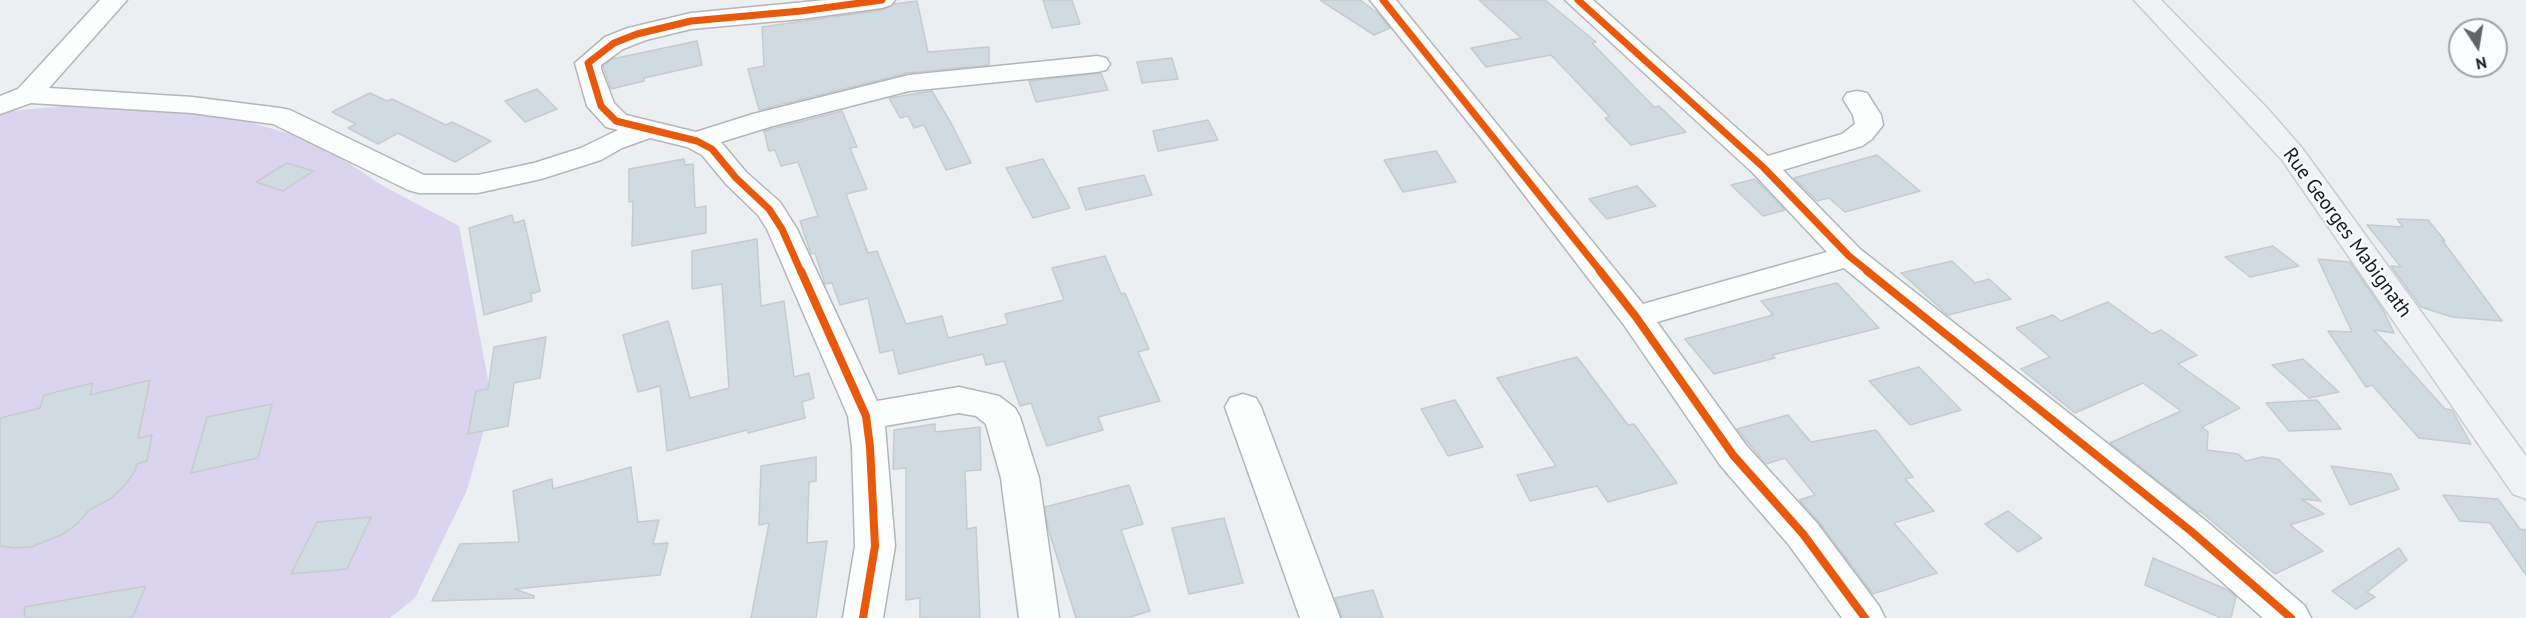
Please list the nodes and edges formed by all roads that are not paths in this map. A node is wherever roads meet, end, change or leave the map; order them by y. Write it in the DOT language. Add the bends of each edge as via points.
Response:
graph roads {
  1 [pos="114,0"];
  2 [pos="882,0"];
  3 [pos="1383,0"];
  4 [pos="1578,0"];
  5 [pos="2147,0"];
  6 [pos="1097,64"];
  7 [pos="28,95"];
  8 [pos="1857,99"];
  9 [pos="0,106"];
  10 [pos="645,130"];
  11 [pos="697,141"];
  12 [pos="1763,167"];
  13 [pos="1849,256"];
  14 [pos="1636,317"];
  15 [pos="1243,407"];
  16 [pos="866,416"];
  17 [pos="2526,484"];
  18 [pos="863,618"];
  19 [pos="1039,618"];
  20 [pos="1320,618"];
  21 [pos="1865,618"];
  22 [pos="2291,618"];
  1 -- 7 [label="street"];
  2 -- 10 [label="street" via="691,21 614,43 588,63 600,106 616,122"];
  3 -- 14 [label="street"];
  4 -- 12 [label="street"];
  5 -- 17 [label="main road, Rue Georges Mabignath" via="2292,154"];
  6 -- 11 [label="street" via="909,83 754,122"];
  7 -- 9 [label="street"];
  7 -- 10 [label="street" via="192,105 280,116 419,184 478,184 541,171"];
  8 -- 12 [label="street" via="1869,124 1862,133 1852,140"];
  10 -- 11 [label="street"];
  11 -- 16 [label="street" via="712,149 769,209 782,229"];
  12 -- 13 [label="street"];
  13 -- 14 [label="street"];
  13 -- 22 [label="street" via="2183,525"];
  14 -- 21 [label="street" via="1733,455 1803,534"];
  15 -- 20 [label="street"];
  16 -- 18 [label="street" via="875,546"];
  16 -- 19 [label="street" via="959,400 986,405 1002,417 1020,478"];
}
